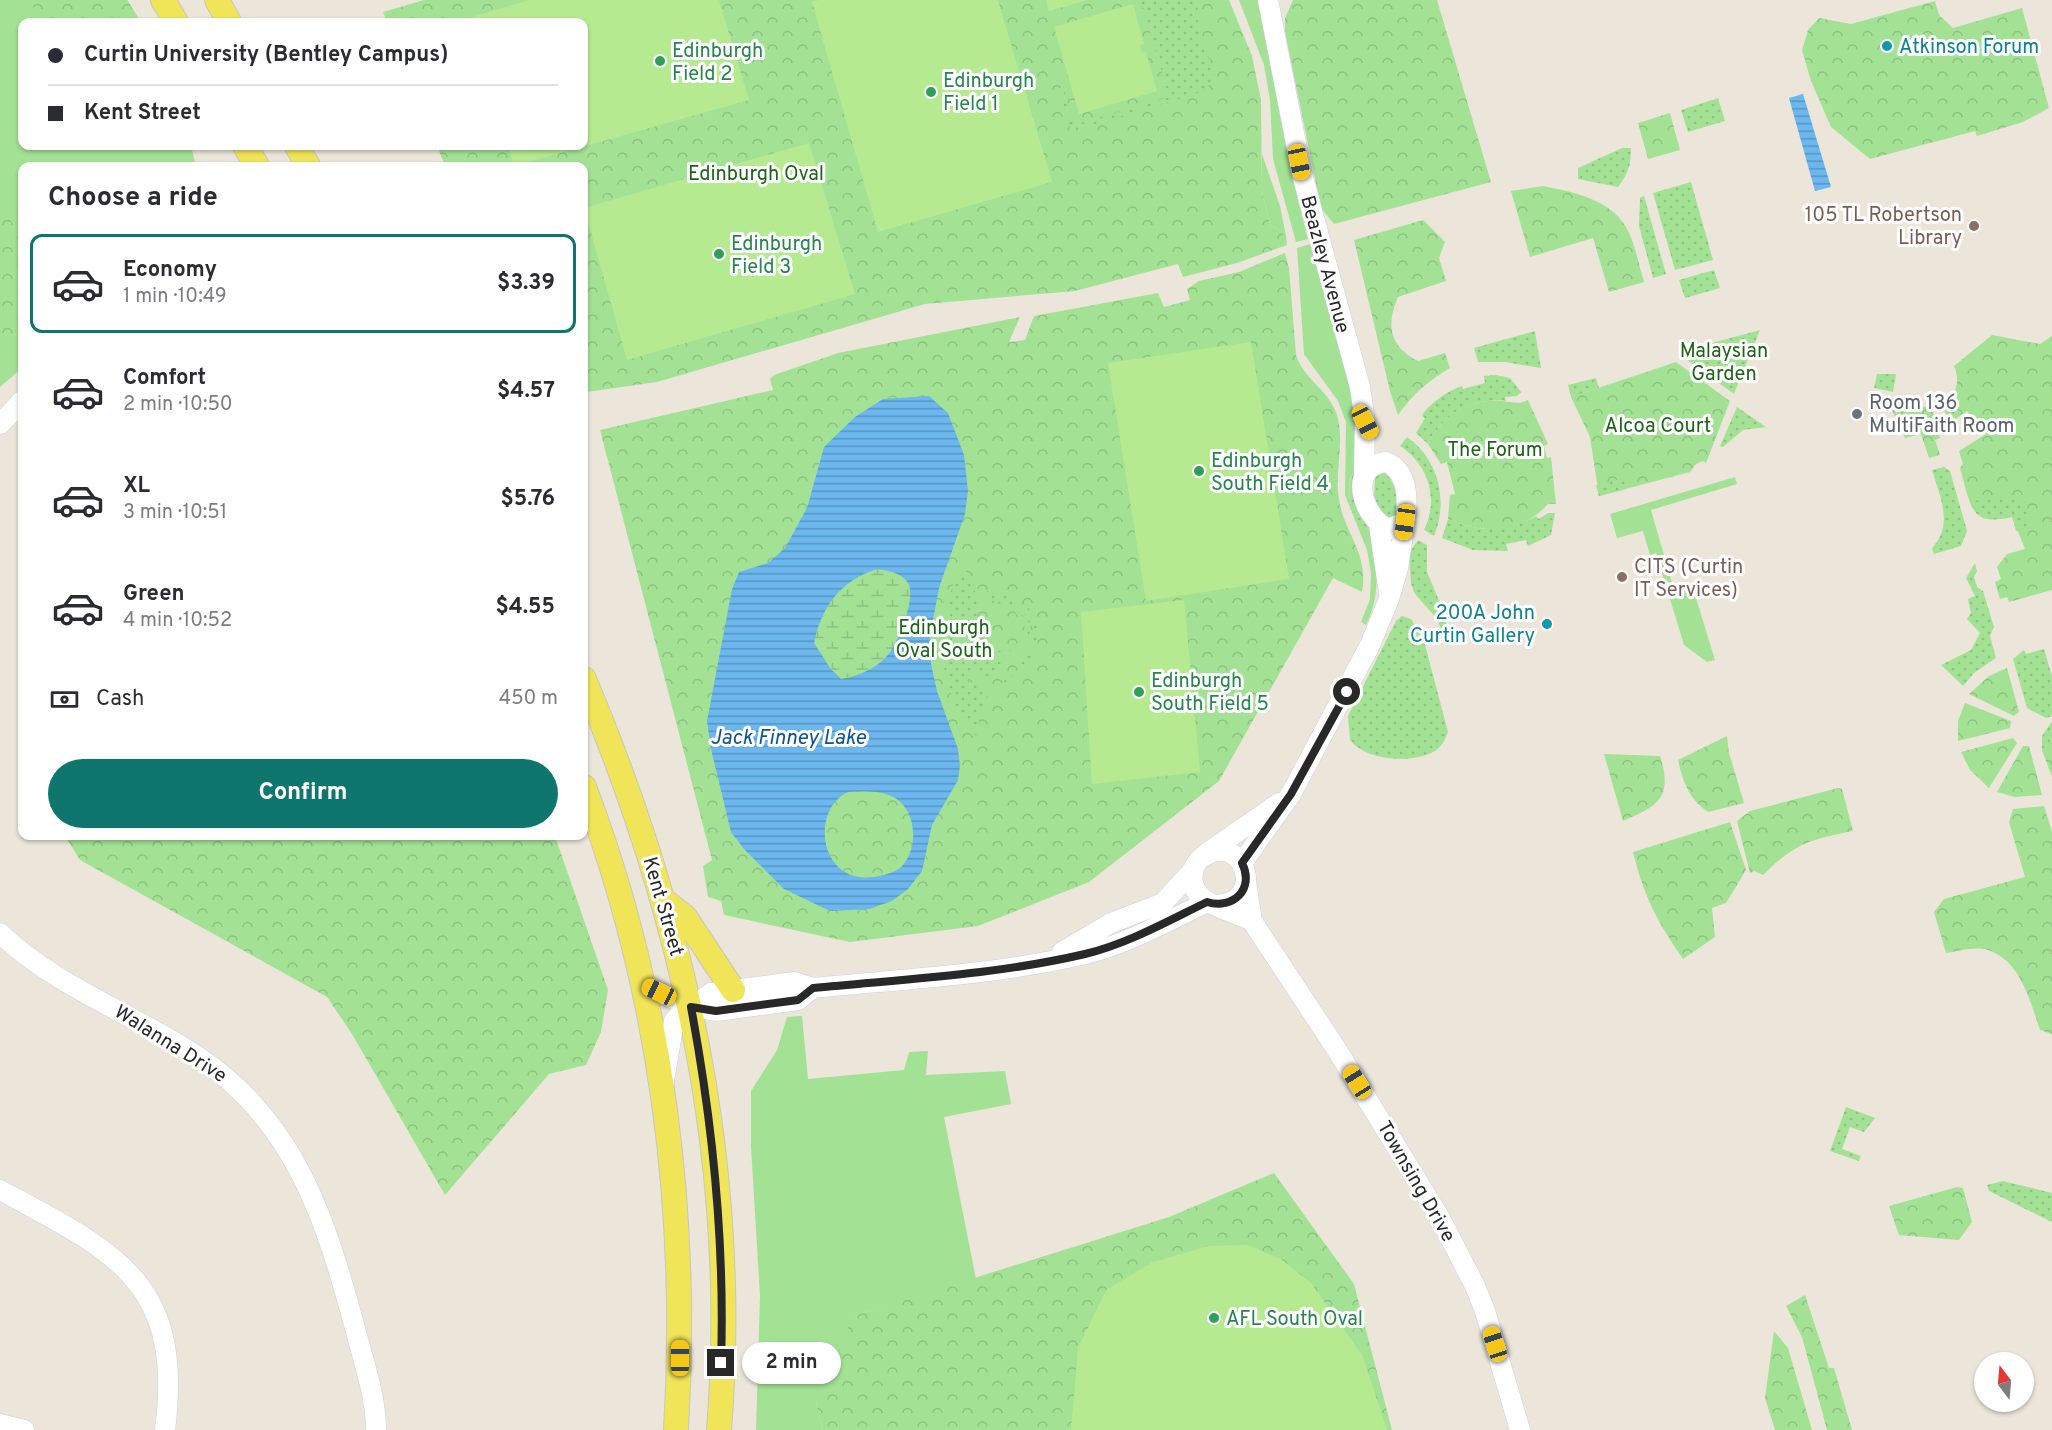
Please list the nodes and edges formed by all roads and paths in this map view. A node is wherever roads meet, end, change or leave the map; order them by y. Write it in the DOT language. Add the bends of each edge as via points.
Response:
graph roads {
  1 [pos="163,0"];
  2 [pos="217,0"];
  3 [pos="1268,0"];
  4 [pos="174,18"];
  5 [pos="227,18"];
  6 [pos="18,405"];
  7 [pos="1365,422"];
  8 [pos="0,424"];
  9 [pos="1391,464"];
  10 [pos="1364,472"];
  11 [pos="1405,522"];
  12 [pos="1379,525"];
  13 [pos="1389,599"];
  14 [pos="588,689"];
  15 [pos="1291,794"];
  16 [pos="588,799"];
  17 [pos="1207,854"];
  18 [pos="1193,870"];
  19 [pos="1244,873"];
  20 [pos="663,900"];
  21 [pos="1211,904"];
  22 [pos="1252,921"];
  23 [pos="0,933"];
  24 [pos="1041,962"];
  25 [pos="643,984"];
  26 [pos="813,988"];
  27 [pos="734,990"];
  28 [pos="691,1007"];
  29 [pos="663,1087"];
  30 [pos="0,1190"];
  31 [pos="0,1424"];
  32 [pos="24,1430"];
  33 [pos="165,1430"];
  34 [pos="376,1430"];
  35 [pos="676,1430"];
  36 [pos="719,1430"];
  37 [pos="1520,1430"];
  1 -- 4 [label="main road"];
  2 -- 5 [label="main road"];
  3 -- 7 [label="street, Beazley Avenue" via="1302,174 1357,372"];
  6 -- 8 [label="street"];
  7 -- 9 [label="street, Beazley Avenue"];
  7 -- 10 [label="street, Beazley Avenue"];
  9 -- 10 [label="street" via="1377,463"];
  9 -- 11 [label="street, Beazley Avenue" via="1407,491"];
  10 -- 12 [label="street, Beazley Avenue" via="1365,504"];
  11 -- 12 [label="street" via="1389,529"];
  11 -- 13 [label="street, Beazley Avenue"];
  12 -- 13 [label="street, Beazley Avenue"];
  13 -- 15 [label="street, Beazley Avenue" via="1347,692"];
  14 -- 20 [label="main road, Kent Street" via="628,792"];
  15 -- 17 [label="street, Beazley Avenue"];
  15 -- 19 [label="street, Beazley Avenue"];
  16 -- 25 [label="main road, Kent Street"];
  17 -- 18 [label="street"];
  17 -- 19 [label="street" via="1230,853"];
  18 -- 21 [label="street" via="1194,889"];
  18 -- 24 [label="street" via="1163,903 1111,923"];
  19 -- 21 [label="street" via="1239,897 1232,902"];
  19 -- 22 [label="street, Townsing Drive"];
  20 -- 27 [label="main road" via="685,917"];
  20 -- 28 [label="main road, Kent Street"];
  21 -- 22 [label="street"];
  21 -- 24 [label="street" via="1087,954"];
  22 -- 37 [label="street, Townsing Drive" via="1402,1153 1445,1227 1485,1311"];
  23 -- 34 [label="street, Walanna Drive" via="39,965 170,1039 233,1082 262,1113 298,1166 320,1211 370,1387"];
  24 -- 26 [label="street" via="948,978"];
  25 -- 28 [label="street"];
  25 -- 29 [label="main road, Kent Street"];
  26 -- 27 [label="street" via="794,982"];
  26 -- 28 [label="street" via="798,1000 716,1011"];
  27 -- 28 [label="street" via="711,993"];
  28 -- 29 [label="street" via="674,1021"];
  28 -- 36 [label="main road, Kent Street" via="719,1216"];
  29 -- 35 [label="main road, Kent Street" via="680,1275"];
  30 -- 33 [label="street" via="103,1248 130,1272 162,1330 168,1353"];
  31 -- 32 [label="street"];
}
